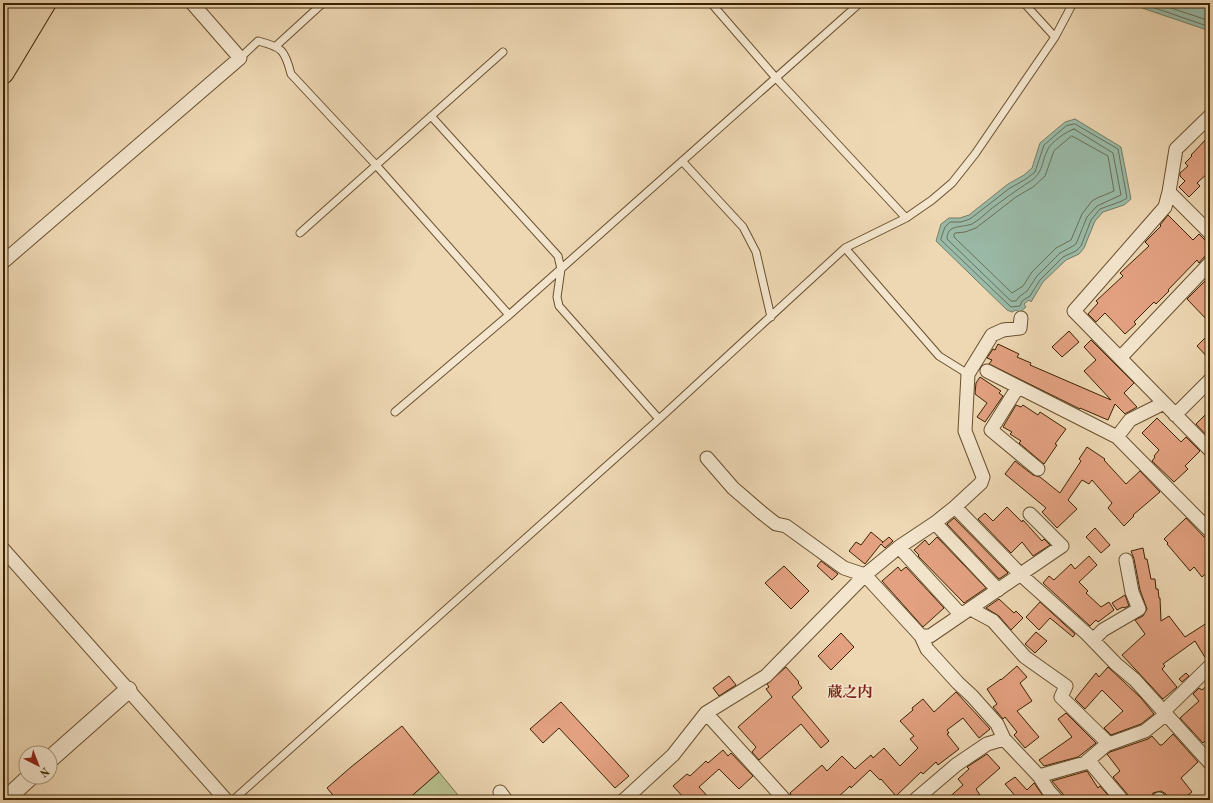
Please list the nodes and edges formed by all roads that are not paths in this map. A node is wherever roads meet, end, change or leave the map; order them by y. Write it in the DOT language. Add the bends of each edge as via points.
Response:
graph roads {
  1 [pos="6,3"];
  2 [pos="26,3"];
  3 [pos="45,3"];
  4 [pos="192,3"];
  5 [pos="323,3"];
  6 [pos="711,3"];
  7 [pos="860,3"];
  8 [pos="1024,3"];
  9 [pos="1073,3"];
  10 [pos="3,8"];
  11 [pos="1055,37"];
  12 [pos="3,39"];
  13 [pos="276,46"];
  14 [pos="502,52"];
  15 [pos="240,58"];
  16 [pos="3,73"];
  17 [pos="776,78"];
  18 [pos="431,116"];
  19 [pos="1210,116"];
  20 [pos="682,161"];
  21 [pos="376,165"];
  22 [pos="1169,192"];
  23 [pos="906,218"];
  24 [pos="300,233"];
  25 [pos="1210,233"];
  26 [pos="845,248"];
  27 [pos="3,262"];
  28 [pos="1210,263"];
  29 [pos="560,269"];
  30 [pos="509,315"];
  31 [pos="771,317"];
  32 [pos="1021,318"];
  33 [pos="1120,358"];
  34 [pos="987,371"];
  35 [pos="968,374"];
  36 [pos="1210,380"];
  37 [pos="1018,387"];
  38 [pos="1164,404"];
  39 [pos="395,412"];
  40 [pos="1175,415"];
  41 [pos="659,419"];
  42 [pos="1117,437"];
  43 [pos="1210,450"];
  44 [pos="707,458"];
  45 [pos="1038,469"];
  46 [pos="955,507"];
  47 [pos="1030,514"];
  48 [pos="935,523"];
  49 [pos="1210,532"];
  50 [pos="899,547"];
  51 [pos="3,549"];
  52 [pos="1126,560"];
  53 [pos="865,575"];
  54 [pos="1021,575"];
  55 [pos="998,590"];
  56 [pos="966,612"];
  57 [pos="921,636"];
  58 [pos="1093,640"];
  59 [pos="1210,666"];
  60 [pos="128,690"];
  61 [pos="706,713"];
  62 [pos="1164,713"];
  63 [pos="1004,739"];
  64 [pos="1109,744"];
  65 [pos="58,752"];
  66 [pos="1088,760"];
  67 [pos="1210,763"];
  68 [pos="1039,776"];
  69 [pos="21,785"];
  70 [pos="5,800"];
  71 [pos="226,800"];
  72 [pos="232,800"];
  73 [pos="624,800"];
  74 [pos="785,800"];
  75 [pos="915,800"];
  76 [pos="1057,800"];
  77 [pos="1122,800"];
  1 -- 10 [label="highway"];
  2 -- 12 [label="highway"];
  3 -- 16 [label="main road"];
  4 -- 15 [label="street"];
  5 -- 13 [label="lane"];
  6 -- 17 [label="lane"];
  7 -- 17 [label="lane"];
  8 -- 11 [label="lane"];
  9 -- 11 [label="lane"];
  11 -- 23 [label="lane" via="975,154 952,182"];
  13 -- 15 [label="lane" via="258,41"];
  13 -- 21 [label="lane" via="287,58 291,74"];
  14 -- 18 [label="lane"];
  15 -- 27 [label="street"];
  17 -- 20 [label="lane"];
  17 -- 23 [label="lane"];
  18 -- 21 [label="lane"];
  18 -- 29 [label="lane" via="558,256"];
  19 -- 22 [label="street" via="1176,149"];
  20 -- 29 [label="lane"];
  20 -- 31 [label="lane" via="743,227 756,252"];
  21 -- 24 [label="lane"];
  21 -- 30 [label="lane"];
  22 -- 25 [label="street"];
  22 -- 33 [label="street" via="1165,207 1074,311"];
  23 -- 26 [label="lane"];
  26 -- 31 [label="lane"];
  26 -- 35 [label="lane" via="938,356"];
  28 -- 33 [label="street"];
  29 -- 30 [label="lane"];
  29 -- 41 [label="lane" via="557,297 559,306"];
  30 -- 39 [label="lane"];
  31 -- 41 [label="lane"];
  32 -- 35 [label="street" via="1020,328 992,334"];
  33 -- 38 [label="street"];
  34 -- 37 [label="street"];
  35 -- 46 [label="street" via="966,431 983,477 981,483"];
  36 -- 40 [label="street"];
  37 -- 42 [label="street"];
  37 -- 45 [label="street" via="991,430"];
  38 -- 40 [label="street"];
  38 -- 42 [label="street" via="1130,420"];
  40 -- 43 [label="street"];
  41 -- 72 [label="lane"];
  42 -- 49 [label="street"];
  44 -- 53 [label="street" via="733,488 776,524 786,526 844,568"];
  46 -- 48 [label="street"];
  46 -- 54 [label="street"];
  47 -- 54 [label="street" via="1062,546"];
  48 -- 50 [label="street"];
  48 -- 55 [label="street"];
  50 -- 53 [label="street"];
  50 -- 56 [label="street"];
  51 -- 60 [label="street"];
  52 -- 58 [label="street" via="1132,592 1139,609 1103,630"];
  53 -- 57 [label="street"];
  53 -- 61 [label="street" via="766,676"];
  54 -- 55 [label="street"];
  54 -- 58 [label="street"];
  55 -- 56 [label="street"];
  56 -- 57 [label="street" via="930,636"];
  56 -- 64 [label="street" via="993,621 1025,658 1066,686 1061,697"];
  57 -- 63 [label="street" via="927,649 997,724"];
  58 -- 62 [label="street" via="1135,680"];
  59 -- 62 [label="street"];
  60 -- 65 [label="street"];
  60 -- 71 [label="street"];
  61 -- 73 [label="street" via="673,755"];
  61 -- 74 [label="street"];
  62 -- 64 [label="street" via="1145,731"];
  62 -- 67 [label="street"];
  63 -- 68 [label="street"];
  63 -- 75 [label="street" via="987,744 956,765"];
  64 -- 66 [label="street"];
  66 -- 68 [label="street"];
  66 -- 77 [label="street"];
  68 -- 76 [label="street"];
  69 -- 70 [label="street"];
}
